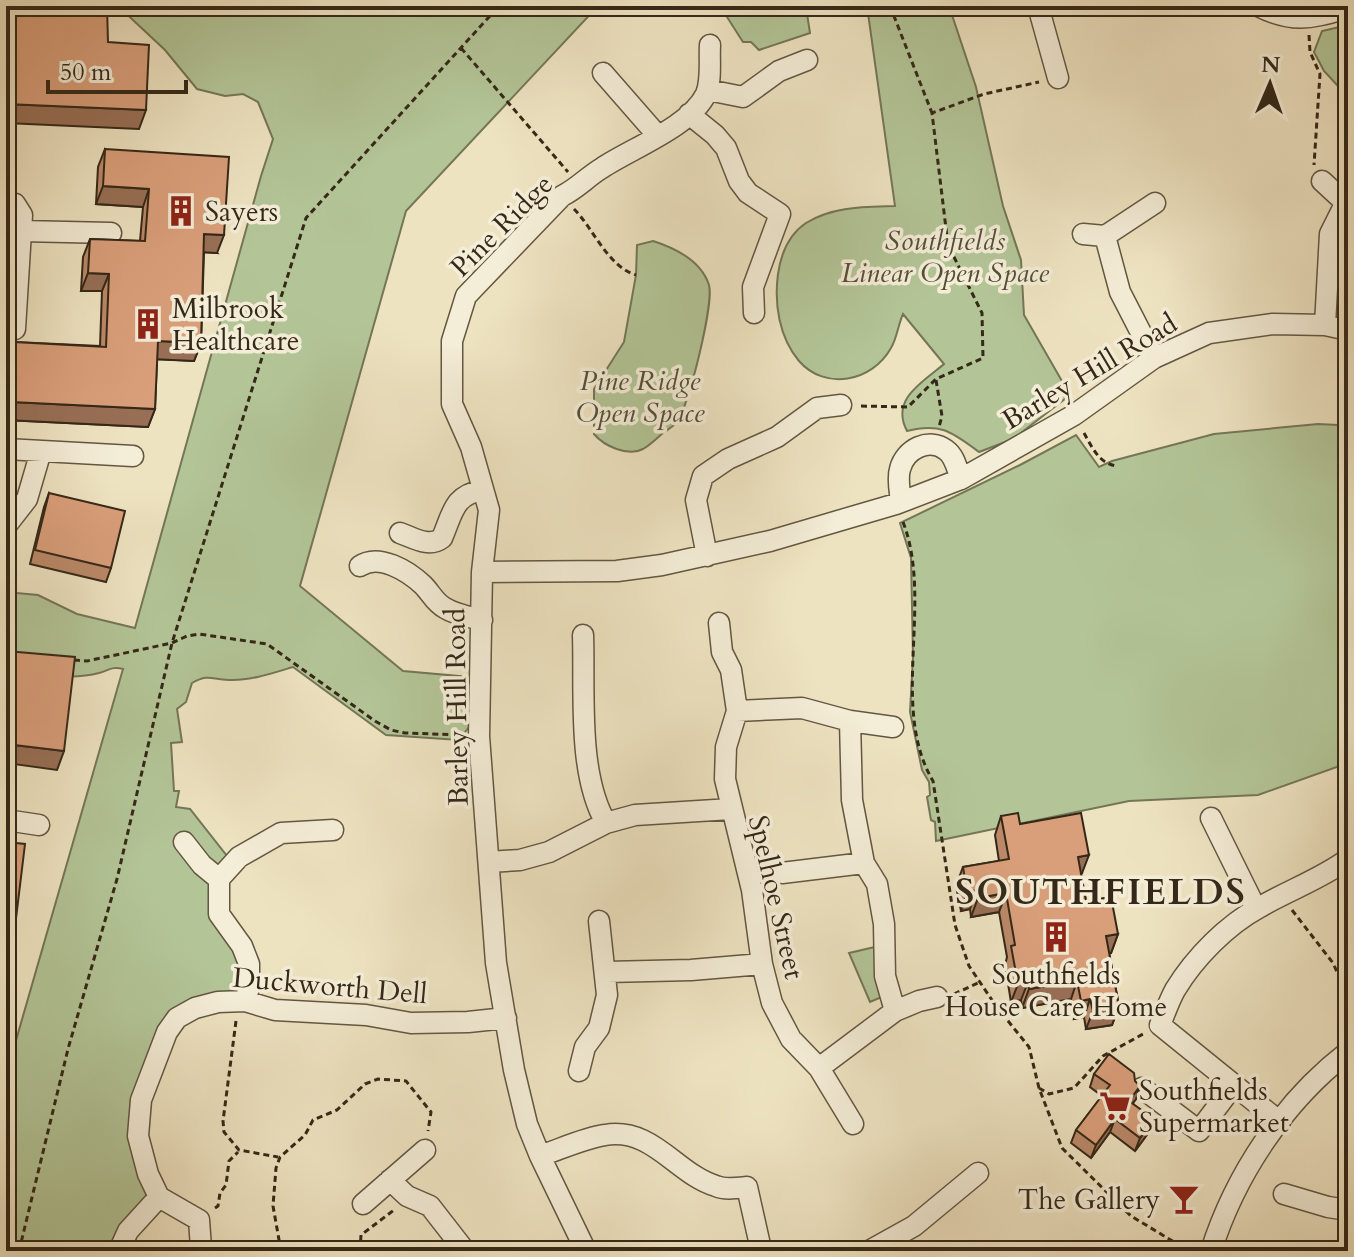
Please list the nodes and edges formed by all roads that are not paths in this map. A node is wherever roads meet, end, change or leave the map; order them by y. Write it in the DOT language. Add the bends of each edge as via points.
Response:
graph roads {
  1 [pos="1258,6"];
  2 [pos="1045,8"];
  3 [pos="1348,8"];
  4 [pos="710,45"];
  5 [pos="807,60"];
  6 [pos="603,73"];
  7 [pos="1058,78"];
  8 [pos="699,102"];
  9 [pos="658,136"];
  10 [pos="1322,181"];
  11 [pos="1155,203"];
  12 [pos="10,204"];
  13 [pos="1347,205"];
  14 [pos="21,231"];
  15 [pos="111,233"];
  16 [pos="1083,234"];
  17 [pos="1105,236"];
  18 [pos="754,313"];
  19 [pos="1325,325"];
  20 [pos="15,329"];
  21 [pos="1348,330"];
  22 [pos="1154,358"];
  23 [pos="841,405"];
  24 [pos="6,449"];
  25 [pos="41,451"];
  26 [pos="133,456"];
  27 [pos="961,479"];
  28 [pos="483,490"];
  29 [pos="898,503"];
  30 [pos="6,526"];
  31 [pos="400,533"];
  32 [pos="707,556"];
  33 [pos="360,566"];
  34 [pos="482,572"];
  35 [pos="482,620"];
  36 [pos="719,623"];
  37 [pos="583,635"];
  38 [pos="737,711"];
  39 [pos="850,721"];
  40 [pos="893,727"];
  41 [pos="731,809"];
  42 [pos="1211,818"];
  43 [pos="6,820"];
  44 [pos="606,823"];
  45 [pos="39,825"];
  46 [pos="333,830"];
  47 [pos="184,842"];
  48 [pos="1348,859"];
  49 [pos="489,862"];
  50 [pos="864,863"];
  51 [pos="782,873"];
  52 [pos="219,879"];
  53 [pos="1256,909"];
  54 [pos="599,921"];
  55 [pos="762,964"];
  56 [pos="607,972"];
  57 [pos="937,997"];
  58 [pos="243,1001"];
  59 [pos="895,1011"];
  60 [pos="506,1018"];
  61 [pos="1348,1052"];
  62 [pos="819,1068"];
  63 [pos="579,1071"];
  64 [pos="1233,1086"];
  65 [pos="1142,1088"];
  66 [pos="1280,1122"];
  67 [pos="853,1124"];
  68 [pos="425,1150"];
  69 [pos="540,1156"];
  70 [pos="978,1173"];
  71 [pos="390,1180"];
  72 [pos="1284,1194"];
  73 [pos="159,1197"];
  74 [pos="363,1204"];
  75 [pos="1348,1210"];
  76 [pos="760,1245"];
  77 [pos="201,1248"];
  78 [pos="873,1250"];
  79 [pos="119,1251"];
  80 [pos="465,1251"];
  81 [pos="586,1251"];
  82 [pos="1211,1251"];
  1 -- 3 [label="street" via="1279,17 1307,19"];
  2 -- 7 [label="street"];
  4 -- 8 [label="street"];
  5 -- 8 [label="street" via="779,71 743,97"];
  6 -- 9 [label="street"];
  8 -- 9 [label="street, Pine Ridge"];
  8 -- 18 [label="street" via="739,181 780,214 753,287"];
  9 -- 28 [label="street, Pine Ridge" via="562,196 466,296 452,341 452,404"];
  10 -- 13 [label="street"];
  11 -- 17 [label="street"];
  12 -- 14 [label="street" via="22,215"];
  13 -- 19 [label="street" via="1330,234"];
  14 -- 15 [label="street"];
  14 -- 20 [label="street"];
  16 -- 17 [label="street"];
  17 -- 22 [label="street" via="1120,292"];
  19 -- 21 [label="street, Barley Hill Road"];
  19 -- 22 [label="street, Barley Hill Road" via="1273,324 1209,333"];
  22 -- 27 [label="street, Barley Hill Road" via="1074,415"];
  23 -- 32 [label="street" via="817,408 777,437 703,476 696,500"];
  24 -- 25 [label="street"];
  25 -- 26 [label="street"];
  25 -- 30 [label="street" via="27,499"];
  27 -- 29 [label="street, Barley Hill Road"];
  27 -- 29 [label="street" via="944,448 922,445 912,449 899,470"];
  28 -- 31 [label="street" via="460,499 437,542"];
  28 -- 34 [label="street, Pine Ridge" via="489,510"];
  29 -- 32 [label="street, Barley Hill Road"];
  32 -- 34 [label="street, Barley Hill Road" via="617,571"];
  33 -- 35 [label="street" via="367,560 393,566 412,576 447,610"];
  34 -- 35 [label="street, Barley Hill Road"];
  35 -- 49 [label="street, Barley Hill Road" via="479,736"];
  36 -- 38 [label="street"];
  37 -- 44 [label="street" via="588,761"];
  38 -- 39 [label="street" via="802,708"];
  38 -- 41 [label="street" via="726,747"];
  39 -- 40 [label="street"];
  39 -- 50 [label="street" via="852,800"];
  41 -- 44 [label="street, Spelhoe Street" via="635,815"];
  41 -- 55 [label="street, Spelhoe Street" via="752,890"];
  42 -- 53 [label="street"];
  43 -- 45 [label="street"];
  44 -- 49 [label="street, Spelhoe Street" via="549,852"];
  46 -- 52 [label="street" via="281,833 239,857"];
  47 -- 52 [label="street"];
  48 -- 53 [label="street"];
  49 -- 60 [label="street, Barley Hill Road"];
  50 -- 51 [label="street"];
  50 -- 59 [label="street" via="877,884 885,976"];
  52 -- 58 [label="street" via="219,914 249,964"];
  53 -- 64 [label="street" via="1201,956 1175,991 1160,1025"];
  54 -- 56 [label="street"];
  55 -- 56 [label="street"];
  55 -- 62 [label="street, Spelhoe Street" via="780,1020"];
  56 -- 63 [label="street" via="599,1028 585,1047"];
  57 -- 59 [label="street"];
  58 -- 60 [label="street, Duckworth Dell" via="275,1010 411,1023"];
  58 -- 73 [label="street, Duckworth Dell" via="195,1008 177,1018 167,1032 141,1100 138,1136"];
  59 -- 62 [label="street"];
  60 -- 69 [label="street, Barley Hill Road" via="520,1097"];
  61 -- 66 [label="street" via="1308,1087"];
  62 -- 67 [label="street, Spelhoe Street"];
  64 -- 65 [label="street" via="1199,1131"];
  64 -- 66 [label="street"];
  66 -- 82 [label="street" via="1243,1174"];
  68 -- 71 [label="street"];
  69 -- 76 [label="street" via="606,1134 653,1143 700,1180 720,1188 747,1187"];
  69 -- 81 [label="street, Barley Hill Road"];
  70 -- 78 [label="street" via="914,1226"];
  71 -- 74 [label="street"];
  71 -- 80 [label="street" via="410,1198 430,1206"];
  72 -- 75 [label="street"];
  73 -- 77 [label="street" via="199,1220"];
  73 -- 79 [label="street" via="128,1231"];
}
